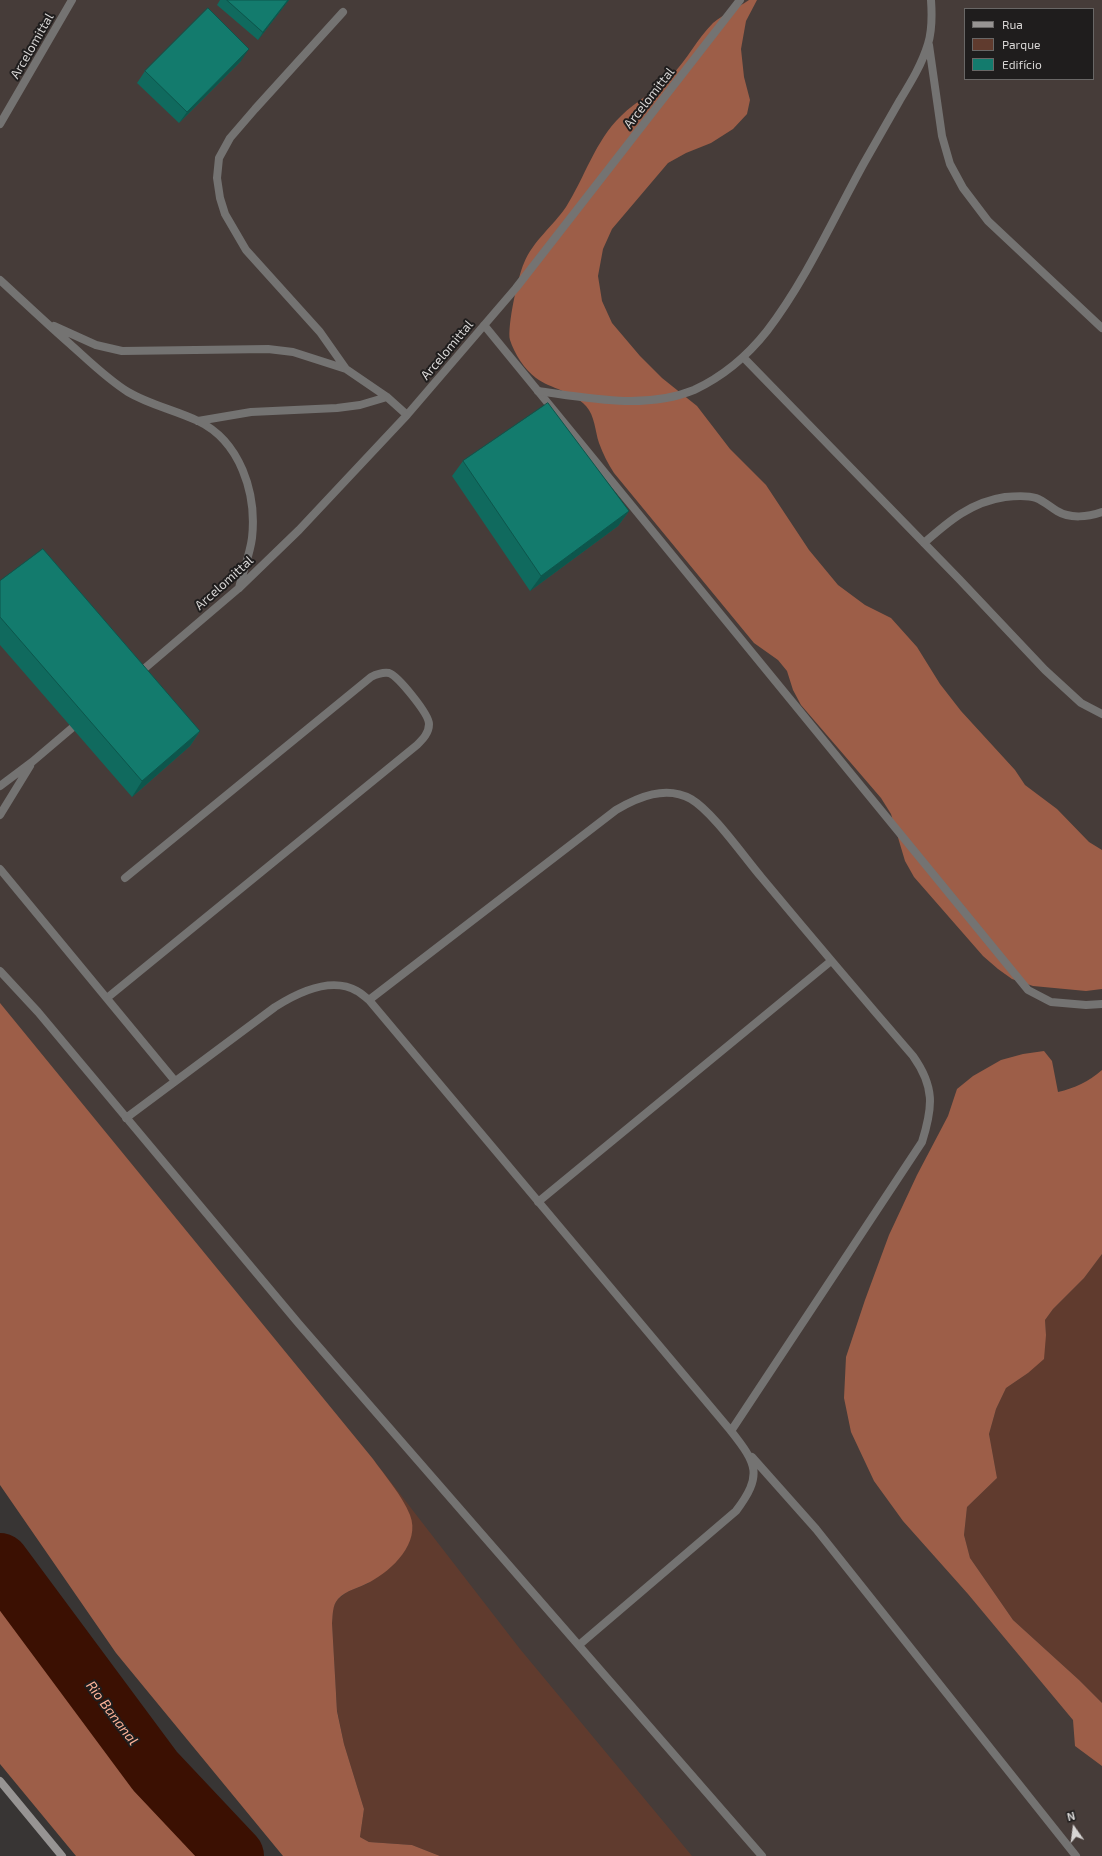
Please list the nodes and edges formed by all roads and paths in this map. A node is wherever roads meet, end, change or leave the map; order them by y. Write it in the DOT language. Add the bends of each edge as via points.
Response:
graph roads {
  1 [pos="72,0"];
  2 [pos="740,0"];
  3 [pos="931,0"];
  4 [pos="343,12"];
  5 [pos="929,42"];
  6 [pos="0,124"];
  7 [pos="0,280"];
  8 [pos="47,323"];
  9 [pos="484,325"];
  10 [pos="1102,328"];
  11 [pos="743,357"];
  12 [pos="346,369"];
  13 [pos="538,391"];
  14 [pos="387,397"];
  15 [pos="407,415"];
  16 [pos="198,421"];
  17 [pos="1102,512"];
  18 [pos="924,543"];
  19 [pos="239,588"];
  20 [pos="131,679"];
  21 [pos="1102,714"];
  22 [pos="72,728"];
  23 [pos="32,762"];
  24 [pos="0,786"];
  25 [pos="0,815"];
  26 [pos="0,869"];
  27 [pos="125,878"];
  28 [pos="831,961"];
  29 [pos="0,971"];
  30 [pos="106,998"];
  31 [pos="369,1000"];
  32 [pos="1102,1004"];
  33 [pos="175,1081"];
  34 [pos="126,1118"];
  35 [pos="538,1202"];
  36 [pos="731,1432"];
  37 [pos="744,1448"];
  38 [pos="579,1645"];
  39 [pos="0,1781"];
  40 [pos="62,1856"];
  41 [pos="762,1856"];
  42 [pos="1076,1856"];
  1 -- 6 [label="street, Arcelomittal"];
  2 -- 9 [label="street, Arcelomittal"];
  3 -- 5 [label="street"];
  4 -- 12 [label="street" via="230,138 219,158 216,178 225,214 246,250 320,332"];
  5 -- 10 [label="street" via="942,136 950,164 963,188 988,221"];
  5 -- 11 [label="street" via="919,69 864,163 791,298 766,332"];
  7 -- 8 [label="street"];
  8 -- 12 [label="street" via="96,345 122,351 268,349 293,352"];
  8 -- 16 [label="street" via="128,392 150,404"];
  9 -- 13 [label="street"];
  9 -- 15 [label="street, Arcelomittal"];
  11 -- 13 [label="street" via="720,375 694,390 671,397 642,401 609,400"];
  11 -- 18 [label="street"];
  12 -- 14 [label="street"];
  13 -- 32 [label="street" via="1028,990 1051,1002"];
  14 -- 15 [label="street"];
  14 -- 16 [label="street" via="360,405 337,408 251,412"];
  15 -- 19 [label="street, Arcelomittal" via="299,530"];
  16 -- 19 [label="street" via="214,430 228,444 240,463 247,482 253,512 252,538"];
  17 -- 18 [label="street" via="1077,516 1059,512 1036,498 997,498 970,507"];
  18 -- 21 [label="street" via="1045,670 1081,703"];
  19 -- 20 [label="street, Arcelomittal"];
  22 -- 23 [label="street"];
  23 -- 24 [label="street"];
  23 -- 25 [label="street"];
  26 -- 30 [label="street"];
  27 -- 30 [label="street" via="371,677 383,673 394,676 426,714 429,726 427,733 417,745"];
  28 -- 31 [label="street" via="704,810 691,799 677,794 662,793 631,801 616,810"];
  28 -- 35 [label="street"];
  28 -- 36 [label="street" via="923,1069 931,1096 930,1110 922,1142"];
  29 -- 34 [label="street" via="38,1012"];
  30 -- 33 [label="street"];
  31 -- 33 [label="street" via="357,991 340,985 328,985 302,992 275,1007"];
  31 -- 35 [label="street"];
  33 -- 34 [label="street"];
  34 -- 38 [label="street" via="298,1324"];
  35 -- 36 [label="street"];
  36 -- 37 [label="street"];
  37 -- 38 [label="street" via="753,1464 754,1476 750,1491 736,1511"];
  37 -- 42 [label="street" via="816,1529"];
  38 -- 41 [label="street"];
  39 -- 40 [label="main road"];
}
